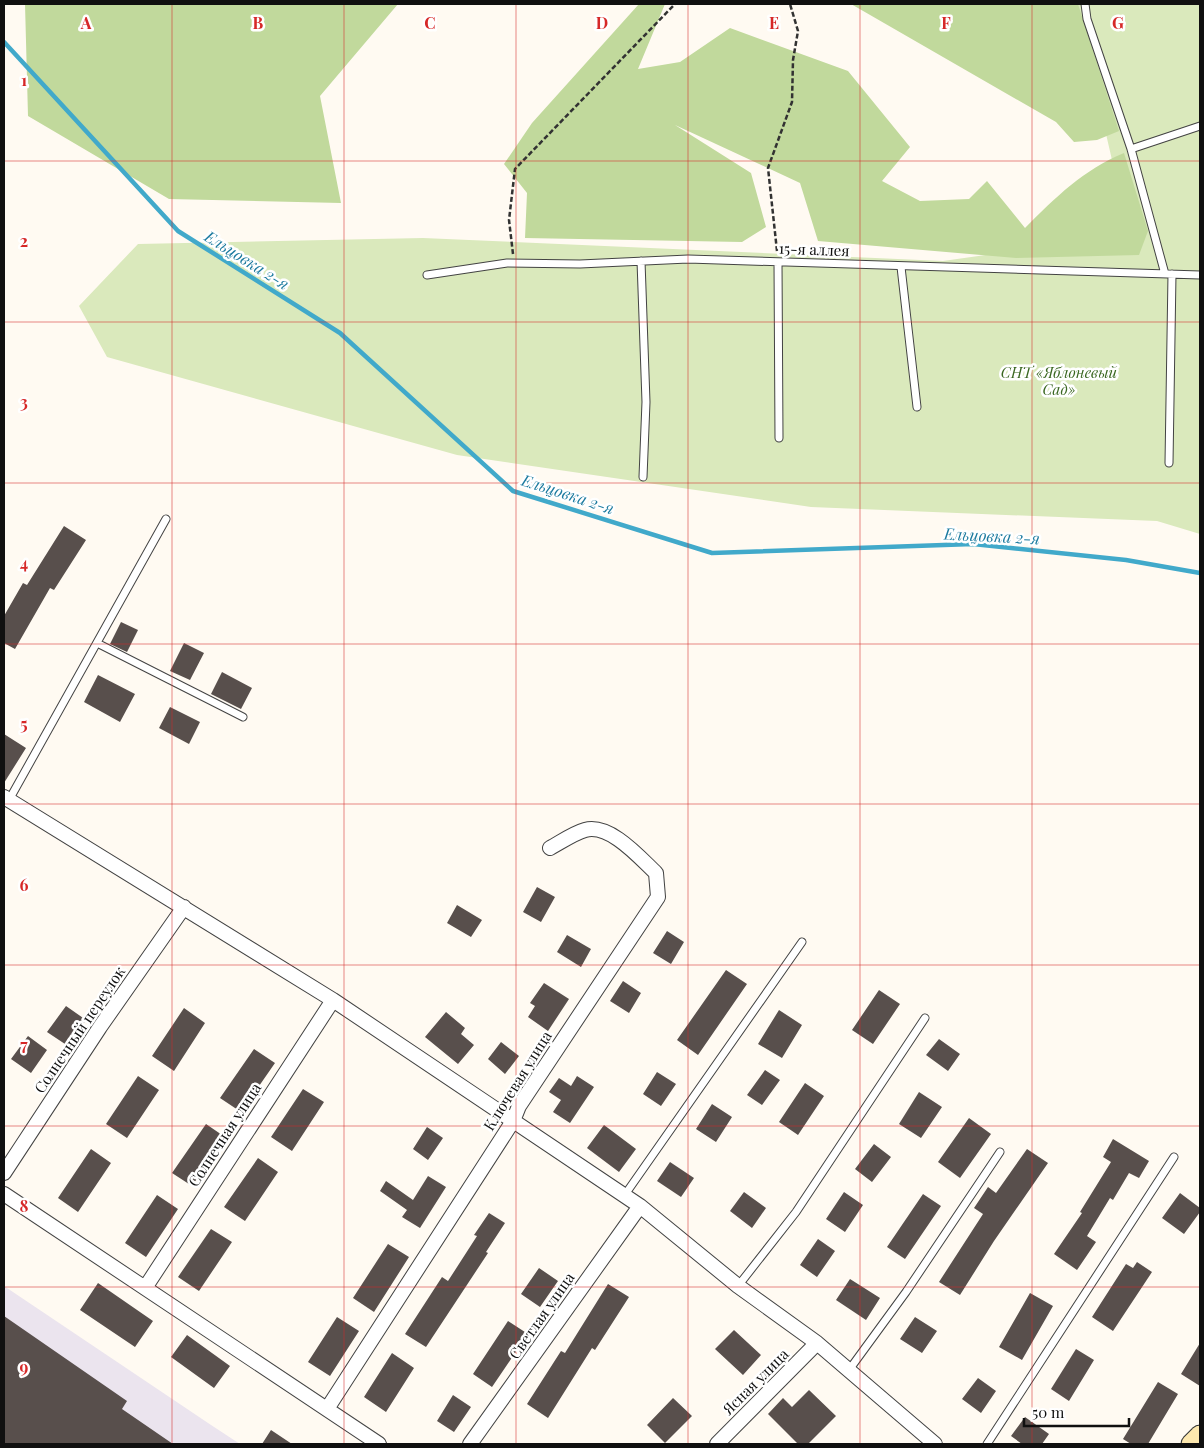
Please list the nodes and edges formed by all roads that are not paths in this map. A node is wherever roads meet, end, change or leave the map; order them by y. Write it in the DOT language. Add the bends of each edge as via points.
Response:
graph roads {
  1 [pos="1085,4"];
  2 [pos="1200,126"];
  3 [pos="1131,149"];
  4 [pos="641,261"];
  5 [pos="778,262"];
  6 [pos="901,267"];
  7 [pos="1168,274"];
  8 [pos="427,275"];
  9 [pos="1200,276"];
  10 [pos="917,407"];
  11 [pos="779,438"];
  12 [pos="1169,463"];
  13 [pos="643,477"];
  14 [pos="166,519"];
  15 [pos="97,643"];
  16 [pos="243,716"];
  17 [pos="6,798"];
  18 [pos="550,848"];
  19 [pos="184,907"];
  20 [pos="802,942"];
  21 [pos="333,1000"];
  22 [pos="925,1018"];
  23 [pos="513,1121"];
  24 [pos="1000,1152"];
  25 [pos="1174,1157"];
  26 [pos="4,1173"];
  27 [pos="4,1194"];
  28 [pos="624,1196"];
  29 [pos="640,1206"];
  30 [pos="738,1286"];
  31 [pos="145,1288"];
  32 [pos="818,1343"];
  33 [pos="849,1370"];
  34 [pos="327,1409"];
  35 [pos="1200,1435"];
  36 [pos="379,1444"];
  37 [pos="470,1444"];
  38 [pos="717,1444"];
  39 [pos="935,1444"];
  40 [pos="987,1444"];
  41 [pos="1191,1444"];
  1 -- 3 [label="lane" via="1087,19"];
  2 -- 3 [label="lane"];
  3 -- 7 [label="lane"];
  4 -- 5 [label="lane, 15-я аллея"];
  4 -- 8 [label="lane, 15-я аллея" via="514,263"];
  4 -- 13 [label="lane" via="646,402"];
  5 -- 6 [label="lane, 15-я аллея"];
  5 -- 11 [label="lane"];
  6 -- 7 [label="lane, 15-я аллея"];
  6 -- 10 [label="lane"];
  7 -- 9 [label="lane, 15-я аллея"];
  7 -- 12 [label="lane"];
  14 -- 15 [label="lane"];
  15 -- 16 [label="lane"];
  15 -- 17 [label="lane"];
  17 -- 19 [label="street"];
  18 -- 23 [label="street, Ключевая улица" via="585,830 597,829 624,842 656,873 658,897 519,1106"];
  19 -- 21 [label="street"];
  19 -- 26 [label="street, Солнечный переулок"];
  20 -- 28 [label="lane"];
  21 -- 23 [label="street"];
  21 -- 31 [label="street, Солнечная улица"];
  22 -- 30 [label="lane" via="796,1212"];
  23 -- 28 [label="street"];
  23 -- 34 [label="street, Ключевая улица"];
  24 -- 33 [label="lane"];
  25 -- 40 [label="lane"];
  27 -- 31 [label="street"];
  28 -- 29 [label="street"];
  29 -- 30 [label="street"];
  29 -- 37 [label="street, Светлая улица"];
  30 -- 32 [label="street"];
  31 -- 34 [label="street"];
  32 -- 33 [label="street"];
  32 -- 38 [label="street, Ясная улица"];
  33 -- 39 [label="street"];
  34 -- 36 [label="street"];
  35 -- 41 [label="main road"];
}
